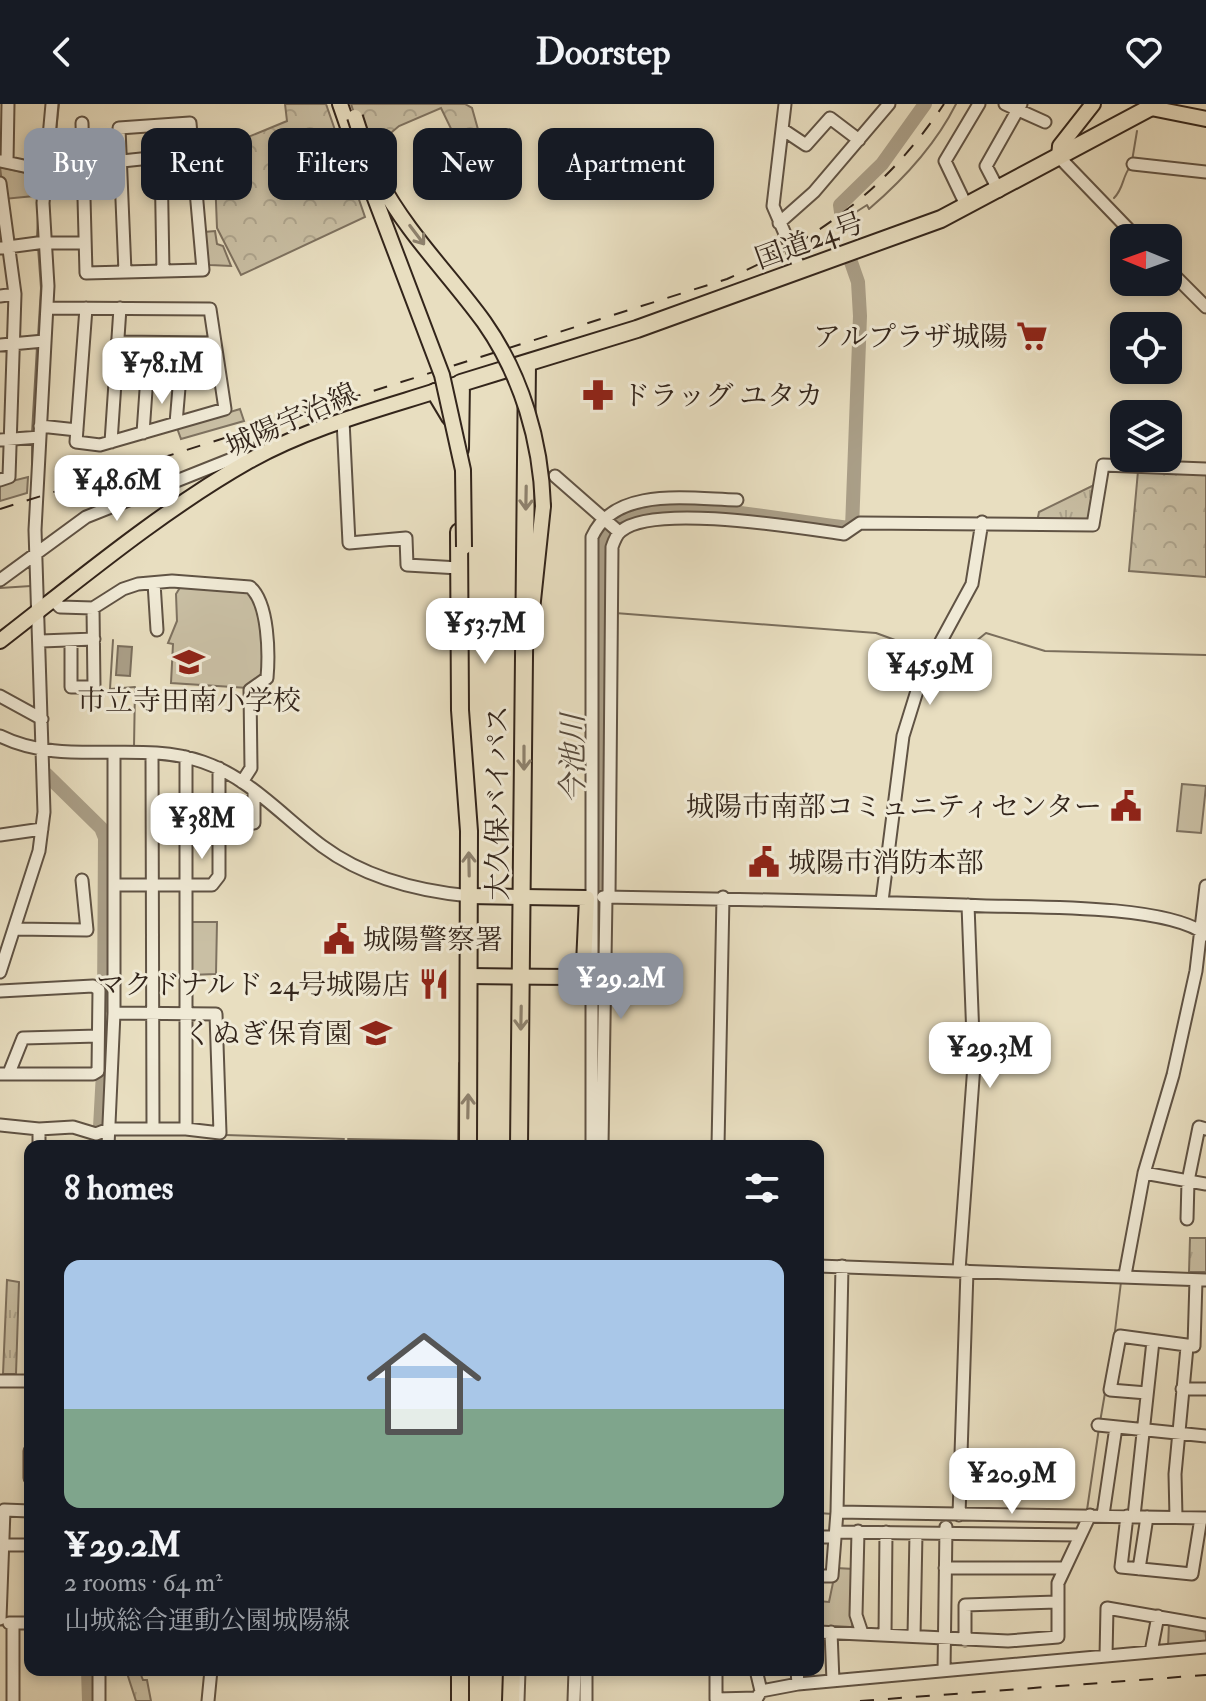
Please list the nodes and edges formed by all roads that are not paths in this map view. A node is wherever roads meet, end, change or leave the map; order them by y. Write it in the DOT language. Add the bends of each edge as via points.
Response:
graph roads {
  1 [pos="8,104"];
  2 [pos="52,104"];
  3 [pos="340,104"];
  4 [pos="785,104"];
  5 [pos="889,104"];
  6 [pos="979,104"];
  7 [pos="1005,104"];
  8 [pos="1093,104"];
  9 [pos="1147,105"];
  10 [pos="1020,107"];
  11 [pos="351,116"];
  12 [pos="1206,119"];
  13 [pos="1045,122"];
  14 [pos="82,123"];
  15 [pos="49,128"];
  16 [pos="82,128"];
  17 [pos="119,128"];
  18 [pos="190,128"];
  19 [pos="782,129"];
  20 [pos="859,140"];
  21 [pos="1059,157"];
  22 [pos="4,162"];
  23 [pos="1133,164"];
  24 [pos="24,165"];
  25 [pos="1206,172"];
  26 [pos="0,183"];
  27 [pos="999,191"];
  28 [pos="1,200"];
  29 [pos="43,200"];
  30 [pos="83,200"];
  31 [pos="123,200"];
  32 [pos="162,200"];
  33 [pos="196,200"];
  34 [pos="967,207"];
  35 [pos="779,223"];
  36 [pos="1124,224"];
  37 [pos="41,243"];
  38 [pos="85,243"];
  39 [pos="4,247"];
  40 [pos="163,271"];
  41 [pos="801,271"];
  42 [pos="125,272"];
  43 [pos="1182,283"];
  44 [pos="15,294"];
  45 [pos="0,296"];
  46 [pos="1206,307"];
  47 [pos="47,308"];
  48 [pos="86,308"];
  49 [pos="120,308"];
  50 [pos="39,341"];
  51 [pos="117,342"];
  52 [pos="13,343"];
  53 [pos="215,343"];
  54 [pos="0,345"];
  55 [pos="527,364"];
  56 [pos="115,376"];
  57 [pos="147,376"];
  58 [pos="180,376"];
  59 [pos="220,376"];
  60 [pos="461,383"];
  61 [pos="6,392"];
  62 [pos="435,392"];
  63 [pos="343,420"];
  64 [pos="176,423"];
  65 [pos="77,430"];
  66 [pos="143,433"];
  67 [pos="35,434"];
  68 [pos="5,440"];
  69 [pos="111,442"];
  70 [pos="249,461"];
  71 [pos="460,469"];
  72 [pos="1206,469"];
  73 [pos="555,476"];
  74 [pos="0,480"];
  75 [pos="737,500"];
  76 [pos="603,519"];
  77 [pos="982,524"];
  78 [pos="619,532"];
  79 [pos="36,554"];
  80 [pos="459,568"];
  81 [pos="0,580"];
  82 [pos="154,583"];
  83 [pos="53,600"];
  84 [pos="93,608"];
  85 [pos="40,610"];
  86 [pos="157,630"];
  87 [pos="94,639"];
  88 [pos="71,640"];
  89 [pos="0,641"];
  90 [pos="41,641"];
  91 [pos="524,669"];
  92 [pos="0,696"];
  93 [pos="42,719"];
  94 [pos="0,736"];
  95 [pos="42,751"];
  96 [pos="114,753"];
  97 [pos="152,754"];
  98 [pos="186,757"];
  99 [pos="219,768"];
  100 [pos="242,782"];
  101 [pos="465,785"];
  102 [pos="254,791"];
  103 [pos="219,824"];
  104 [pos="42,829"];
  105 [pos="0,835"];
  106 [pos="82,880"];
  107 [pos="114,885"];
  108 [pos="152,885"];
  109 [pos="185,885"];
  110 [pos="1206,886"];
  111 [pos="470,896"];
  112 [pos="1206,896"];
  113 [pos="523,897"];
  114 [pos="723,897"];
  115 [pos="600,898"];
  116 [pos="882,901"];
  117 [pos="968,905"];
  118 [pos="14,929"];
  119 [pos="1203,932"];
  120 [pos="0,972"];
  121 [pos="469,976"];
  122 [pos="522,977"];
  123 [pos="0,991"];
  124 [pos="1191,995"];
  125 [pos="1206,997"];
  126 [pos="114,1013"];
  127 [pos="152,1013"];
  128 [pos="185,1014"];
  129 [pos="59,1021"];
  130 [pos="98,1036"];
  131 [pos="59,1037"];
  132 [pos="4,1073"];
  133 [pos="0,1125"];
  134 [pos="39,1129"];
  135 [pos="153,1129"];
  136 [pos="186,1129"];
  137 [pos="1206,1129"];
  138 [pos="102,1132"];
  139 [pos="39,1140"];
  140 [pos="105,1140"];
  141 [pos="468,1140"];
  142 [pos="519,1140"];
  143 [pos="592,1140"];
  144 [pos="602,1140"];
  145 [pos="718,1140"];
  146 [pos="1144,1173"];
  147 [pos="1188,1181"];
  148 [pos="1206,1184"];
  149 [pos="1187,1219"];
  150 [pos="824,1266"];
  151 [pos="842,1266"];
  152 [pos="963,1270"];
  153 [pos="1125,1275"];
  154 [pos="1201,1280"];
  155 [pos="1153,1341"];
  156 [pos="1187,1347"];
  157 [pos="0,1381"];
  158 [pos="24,1381"];
  159 [pos="1182,1389"];
  160 [pos="1206,1389"];
  161 [pos="1147,1393"];
  162 [pos="1099,1425"];
  163 [pos="1116,1427"];
  164 [pos="1144,1430"];
  165 [pos="1179,1433"];
  166 [pos="1206,1436"];
  167 [pos="24,1511"];
  168 [pos="837,1512"];
  169 [pos="952,1515"];
  170 [pos="1090,1515"];
  171 [pos="1103,1515"];
  172 [pos="1130,1516"];
  173 [pos="1147,1517"];
  174 [pos="1176,1517"];
  175 [pos="1202,1521"];
  176 [pos="858,1531"];
  177 [pos="886,1532"];
  178 [pos="916,1533"];
  179 [pos="945,1533"];
  180 [pos="835,1534"];
  181 [pos="1078,1535"];
  182 [pos="824,1536"];
  183 [pos="3,1545"];
  184 [pos="24,1545"];
  185 [pos="1202,1547"];
  186 [pos="945,1568"];
  187 [pos="1064,1568"];
  188 [pos="1139,1569"];
  189 [pos="824,1576"];
  190 [pos="1057,1602"];
  191 [pos="1158,1616"];
  192 [pos="0,1621"];
  193 [pos="13,1623"];
  194 [pos="24,1623"];
  195 [pos="1206,1625"];
  196 [pos="824,1632"];
  197 [pos="862,1633"];
  198 [pos="885,1635"];
  199 [pos="914,1636"];
  200 [pos="943,1639"];
  201 [pos="965,1640"];
  202 [pos="1206,1647"];
  203 [pos="1151,1652"];
  204 [pos="1106,1656"];
  205 [pos="944,1670"];
  206 [pos="99,1676"];
  207 [pos="210,1676"];
  208 [pos="453,1676"];
  209 [pos="460,1676"];
  210 [pos="512,1676"];
  211 [pos="519,1676"];
  212 [pos="575,1676"];
  213 [pos="586,1676"];
  214 [pos="716,1676"];
  215 [pos="757,1676"];
  216 [pos="797,1676"];
  217 [pos="833,1681"];
  218 [pos="798,1684"];
  219 [pos="761,1691"];
  220 [pos="13,1701"];
  221 [pos="99,1701"];
  222 [pos="208,1701"];
  223 [pos="451,1701"];
  224 [pos="460,1701"];
  225 [pos="511,1701"];
  226 [pos="518,1701"];
  227 [pos="574,1701"];
  228 [pos="586,1701"];
  1 -- 22 [label="street"];
  2 -- 15 [label="street"];
  3 -- 11 [label="main road"];
  4 -- 19 [label="street"];
  5 -- 20 [label="street"];
  6 -- 34 [label="street" via="945,161"];
  7 -- 10 [label="street"];
  8 -- 21 [label="main road" via="1060,146"];
  9 -- 12 [label="main road"];
  9 -- 21 [label="highway, 国道24号"];
  10 -- 13 [label="street"];
  10 -- 27 [label="street" via="986,166"];
  11 -- 91 [label="main road, one-way, bridge" via="387,194 486,324 519,386 538,450 543,506"];
  11 -- 101 [label="main road, bridge" via="442,375 463,470"];
  14 -- 16 [label="street"];
  17 -- 18 [label="street" via="190,123"];
  19 -- 20 [label="street" via="806,145 830,118"];
  19 -- 35 [label="street" via="773,206"];
  20 -- 35 [label="street"];
  21 -- 27 [label="highway, 国道24号"];
  21 -- 36 [label="street"];
  22 -- 24 [label="street"];
  23 -- 25 [label="street"];
  26 -- 28 [label="street"];
  27 -- 34 [label="highway, 国道24号"];
  28 -- 39 [label="street"];
  29 -- 37 [label="street"];
  30 -- 38 [label="street"];
  31 -- 42 [label="street"];
  32 -- 40 [label="street"];
  33 -- 40 [label="street" via="203,270"];
  34 -- 41 [label="highway, 国道24号"];
  35 -- 41 [label="street"];
  37 -- 38 [label="street"];
  37 -- 39 [label="street"];
  37 -- 47 [label="street"];
  38 -- 42 [label="street" via="86,273"];
  39 -- 44 [label="street"];
  40 -- 42 [label="street"];
  41 -- 55 [label="highway, 国道24号"];
  43 -- 46 [label="street"];
  44 -- 45 [label="street"];
  44 -- 52 [label="street"];
  47 -- 48 [label="street"];
  47 -- 50 [label="street"];
  48 -- 49 [label="street"];
  48 -- 65 [label="street"];
  49 -- 51 [label="street"];
  49 -- 53 [label="street" via="210,309"];
  50 -- 52 [label="street"];
  50 -- 67 [label="street"];
  51 -- 53 [label="street"];
  51 -- 56 [label="street"];
  52 -- 54 [label="street"];
  52 -- 61 [label="street"];
  53 -- 59 [label="street"];
  55 -- 60 [label="highway, 国道24号"];
  55 -- 91 [label="highway, 大久保バイパス, one-way"];
  56 -- 57 [label="street"];
  56 -- 69 [label="street"];
  57 -- 58 [label="street"];
  57 -- 66 [label="street"];
  58 -- 59 [label="street"];
  58 -- 64 [label="street"];
  59 -- 64 [label="street" via="225,409"];
  60 -- 62 [label="main road, 城陽宇治線"];
  60 -- 71 [label="highway, 大久保バイパス"];
  61 -- 68 [label="street"];
  62 -- 63 [label="main road, 城陽宇治線"];
  62 -- 71 [label="highway" via="449,412"];
  63 -- 70 [label="main road, 城陽宇治線"];
  63 -- 80 [label="street" via="349,543 406,538 407,565"];
  64 -- 66 [label="street"];
  65 -- 67 [label="street"];
  65 -- 69 [label="street" via="76,442"];
  66 -- 69 [label="street"];
  67 -- 68 [label="street"];
  67 -- 79 [label="street"];
  68 -- 74 [label="street" via="9,477"];
  70 -- 79 [label="street" via="240,456 97,512"];
  70 -- 83 [label="main road, 城陽宇治線"];
  71 -- 80 [label="highway, 大久保バイパス"];
  72 -- 77 [label="street" via="1103,465 1093,525"];
  73 -- 76 [label="street"];
  75 -- 76 [label="street" via="635,502 617,507"];
  76 -- 78 [label="street"];
  76 -- 115 [label="street" via="590,551 591,844"];
  77 -- 78 [label="street" via="855,528 844,534 721,518 634,524"];
  77 -- 116 [label="street" via="972,584 921,678 903,736"];
  78 -- 115 [label="street" via="612,547"];
  79 -- 81 [label="street"];
  79 -- 85 [label="street"];
  80 -- 101 [label="highway, 大久保バイパス"];
  82 -- 84 [label="street" via="128,586"];
  82 -- 86 [label="street"];
  82 -- 100 [label="street" via="255,591 270,648 267,678 250,690 251,768"];
  83 -- 84 [label="street" via="60,607"];
  83 -- 85 [label="main road, 城陽宇治線"];
  84 -- 87 [label="street"];
  85 -- 89 [label="main road, 城陽宇治線"];
  85 -- 90 [label="street"];
  87 -- 88 [label="street"];
  87 -- 88 [label="street" via="94,687 71,687"];
  88 -- 90 [label="street"];
  90 -- 93 [label="street"];
  91 -- 113 [label="highway, 大久保バイパス, one-way"];
  92 -- 93 [label="street"];
  93 -- 95 [label="street"];
  94 -- 95 [label="street"];
  95 -- 96 [label="street"];
  95 -- 104 [label="street"];
  96 -- 97 [label="street"];
  96 -- 107 [label="street"];
  97 -- 98 [label="street"];
  97 -- 108 [label="street"];
  98 -- 99 [label="street"];
  98 -- 109 [label="street"];
  99 -- 100 [label="street"];
  99 -- 103 [label="street"];
  100 -- 102 [label="street"];
  111 -- 101 [label="highway, 大久保バイパス, one-way"];
  102 -- 103 [label="street" via="254,823"];
  102 -- 111 [label="street" via="360,870 407,886"];
  103 -- 109 [label="street" via="219,876 212,885"];
  104 -- 105 [label="street"];
  104 -- 118 [label="street"];
  106 -- 118 [label="street" via="87,930"];
  107 -- 108 [label="street"];
  107 -- 126 [label="street"];
  108 -- 109 [label="street"];
  108 -- 127 [label="street"];
  109 -- 128 [label="street"];
  110 -- 112 [label="street"];
  111 -- 113 [label="main road"];
  111 -- 121 [label="highway, 大久保バイパス"];
  112 -- 119 [label="street"];
  113 -- 115 [label="main road"];
  113 -- 122 [label="highway, 大久保バイパス"];
  114 -- 115 [label="street"];
  114 -- 116 [label="street"];
  114 -- 145 [label="street"];
  115 -- 122 [label="main road" via="580,973"];
  115 -- 143 [label="street"];
  115 -- 144 [label="street"];
  116 -- 117 [label="street"];
  117 -- 119 [label="street" via="1115,912"];
  117 -- 152 [label="street" via="974,1065"];
  118 -- 120 [label="street"];
  119 -- 124 [label="street"];
  121 -- 122 [label="main road"];
  141 -- 121 [label="highway, 大久保バイパス, one-way"];
  122 -- 142 [label="highway, 大久保バイパス, one-way"];
  123 -- 130 [label="street" via="93,986 99,990"];
  124 -- 125 [label="street"];
  124 -- 146 [label="street"];
  126 -- 127 [label="street"];
  126 -- 138 [label="street"];
  127 -- 128 [label="street"];
  127 -- 135 [label="street"];
  128 -- 136 [label="street"];
  128 -- 136 [label="street" via="216,1014 220,1133"];
  129 -- 131 [label="street"];
  130 -- 131 [label="street"];
  130 -- 132 [label="street" via="98,1071 93,1074"];
  131 -- 132 [label="street" via="23,1038"];
  133 -- 134 [label="street"];
  134 -- 138 [label="street"];
  134 -- 139 [label="street"];
  135 -- 136 [label="street"];
  135 -- 138 [label="street"];
  137 -- 147 [label="street" via="1199,1127"];
  138 -- 140 [label="street"];
  146 -- 147 [label="street"];
  146 -- 153 [label="street"];
  147 -- 148 [label="street"];
  147 -- 149 [label="street"];
  150 -- 151 [label="street"];
  151 -- 152 [label="street"];
  151 -- 168 [label="street"];
  152 -- 153 [label="street"];
  152 -- 169 [label="street"];
  153 -- 154 [label="street"];
  154 -- 156 [label="street" via="1194,1346"];
  155 -- 156 [label="street"];
  155 -- 161 [label="street"];
  155 -- 161 [label="street" via="1120,1336 1110,1390"];
  156 -- 159 [label="street"];
  157 -- 158 [label="street"];
  159 -- 160 [label="street"];
  159 -- 165 [label="street"];
  161 -- 164 [label="street"];
  162 -- 163 [label="street"];
  163 -- 164 [label="street"];
  163 -- 171 [label="street"];
  164 -- 165 [label="street"];
  164 -- 172 [label="street"];
  165 -- 166 [label="street"];
  165 -- 174 [label="street"];
  167 -- 183 [label="street" via="4,1510"];
  168 -- 169 [label="street"];
  168 -- 180 [label="street"];
  169 -- 170 [label="street"];
  169 -- 179 [label="street"];
  170 -- 171 [label="street"];
  170 -- 181 [label="street"];
  171 -- 172 [label="street"];
  172 -- 173 [label="street"];
  172 -- 188 [label="street" via="1121,1567"];
  173 -- 174 [label="street"];
  173 -- 188 [label="street"];
  174 -- 175 [label="street"];
  175 -- 185 [label="street"];
  176 -- 177 [label="street"];
  176 -- 180 [label="street"];
  176 -- 197 [label="street" via="856,1615"];
  177 -- 178 [label="street"];
  177 -- 198 [label="street"];
  178 -- 179 [label="street"];
  178 -- 199 [label="street"];
  179 -- 181 [label="street"];
  179 -- 186 [label="street"];
  180 -- 182 [label="street"];
  180 -- 189 [label="street" via="832,1576"];
  181 -- 187 [label="street"];
  183 -- 184 [label="street"];
  183 -- 192 [label="street"];
  185 -- 188 [label="street" via="1192,1574"];
  186 -- 187 [label="street"];
  186 -- 200 [label="street"];
  187 -- 190 [label="street"];
  190 -- 201 [label="street" via="965,1605"];
  190 -- 201 [label="street" via="1058,1637 1033,1642"];
  191 -- 195 [label="street"];
  191 -- 203 [label="street"];
  191 -- 204 [label="street" via="1107,1608"];
  192 -- 193 [label="street"];
  193 -- 194 [label="street"];
  193 -- 220 [label="street"];
  196 -- 197 [label="street"];
  196 -- 217 [label="street"];
  197 -- 198 [label="street"];
  198 -- 199 [label="street"];
  199 -- 200 [label="street"];
  200 -- 201 [label="street"];
  200 -- 205 [label="street"];
  202 -- 203 [label="street"];
  203 -- 204 [label="street"];
  204 -- 205 [label="street"];
  205 -- 217 [label="street"];
  206 -- 221 [label="street"];
  207 -- 222 [label="street"];
  208 -- 223 [label="street"];
  209 -- 224 [label="highway"];
  210 -- 225 [label="highway"];
  211 -- 226 [label="street"];
  212 -- 227 [label="street"];
  213 -- 228 [label="street"];
  214 -- 219 [label="street" via="716,1699 757,1698"];
  215 -- 219 [label="street"];
  216 -- 218 [label="street"];
  217 -- 218 [label="street"];
  218 -- 219 [label="street"];
}
